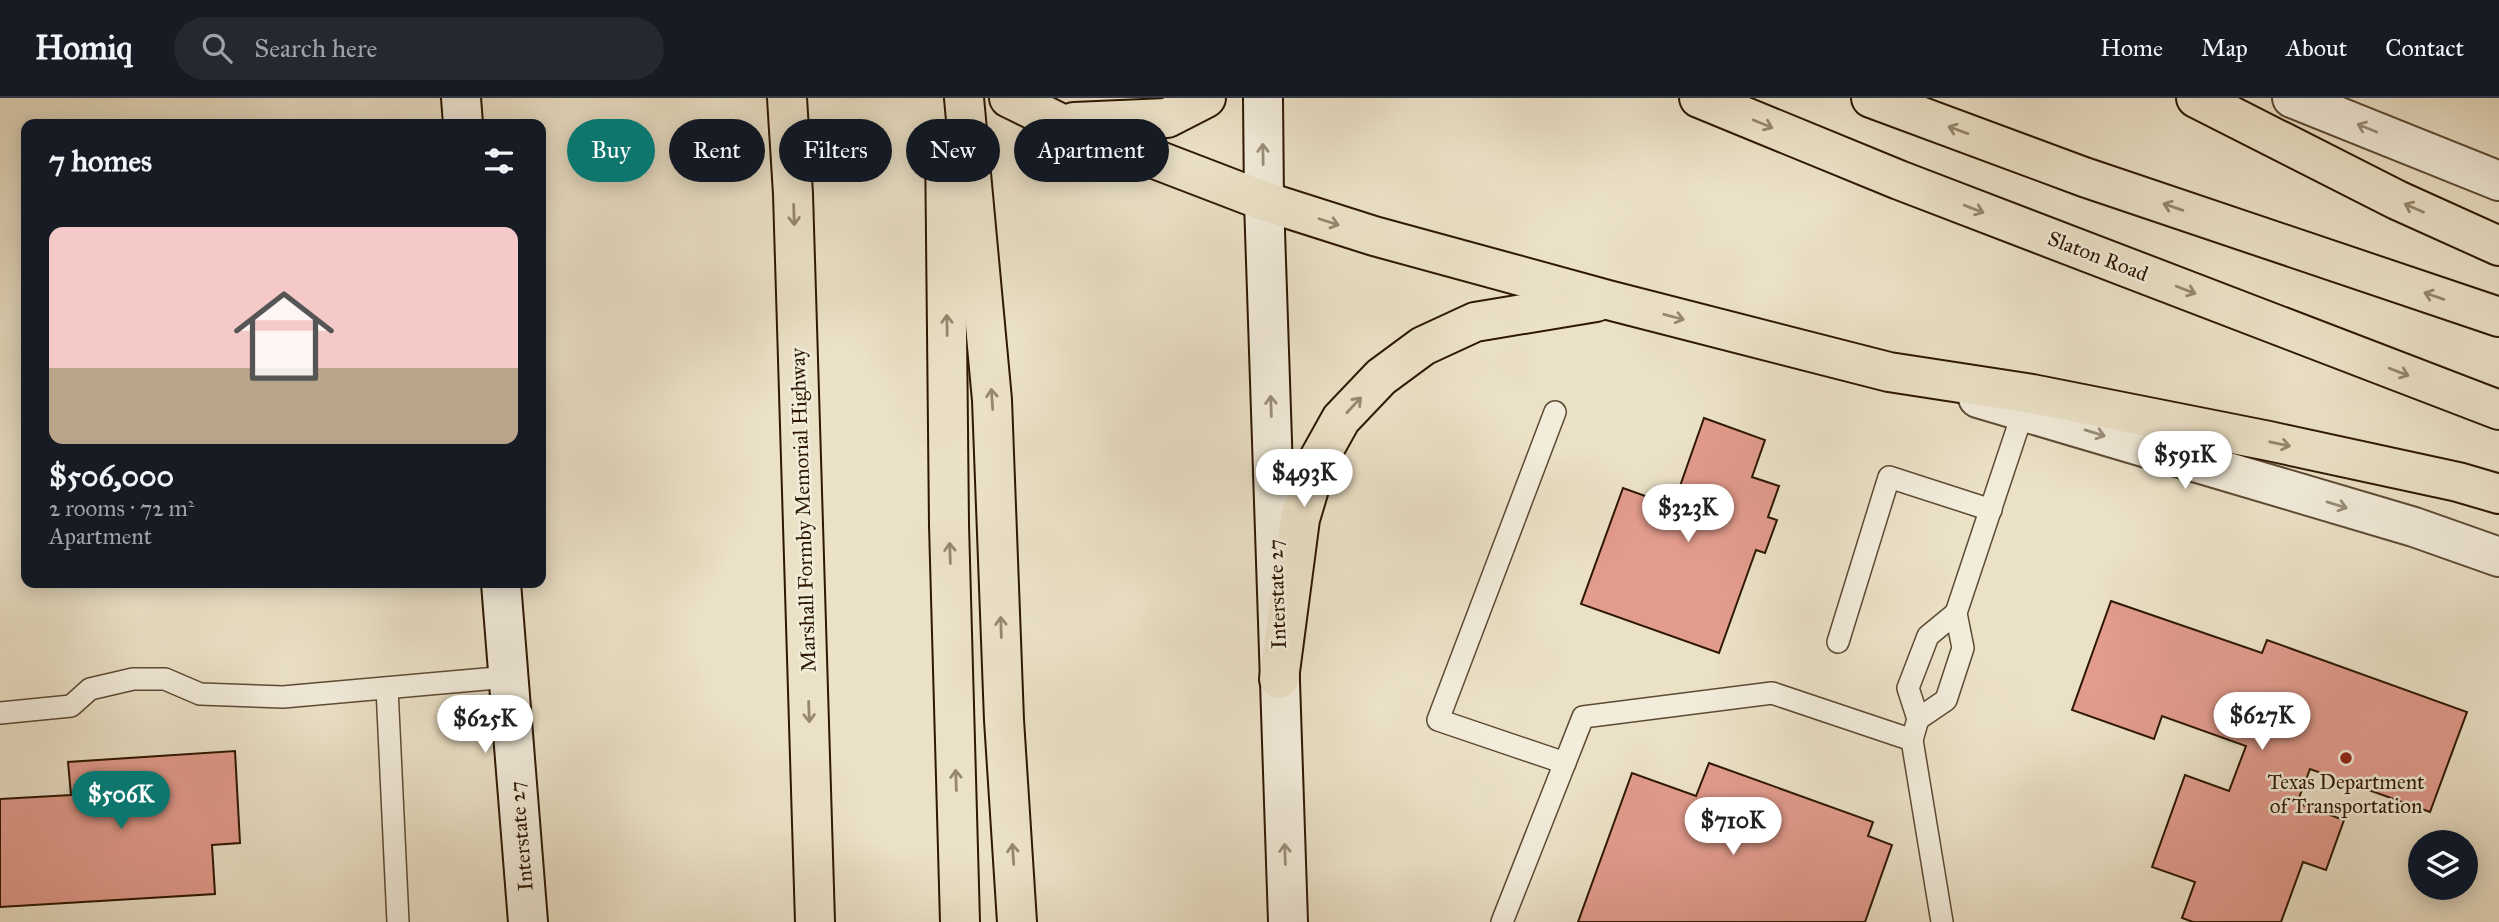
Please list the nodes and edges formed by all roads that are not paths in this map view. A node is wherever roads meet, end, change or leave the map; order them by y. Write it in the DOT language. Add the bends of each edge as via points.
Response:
graph roads {
  1 [pos="461,98"];
  2 [pos="788,98"];
  3 [pos="945,98"];
  4 [pos="964,98"];
  5 [pos="1010,98"];
  6 [pos="1206,98"];
  7 [pos="1263,98"];
  8 [pos="1699,98"];
  9 [pos="1871,98"];
  10 [pos="2196,98"];
  11 [pos="2292,98"];
  12 [pos="463,119"];
  13 [pos="1052,119"];
  14 [pos="1140,119"];
  15 [pos="1169,165"];
  16 [pos="2499,181"];
  17 [pos="1264,201"];
  18 [pos="2499,246"];
  19 [pos="1608,300"];
  20 [pos="2499,317"];
  21 [pos="1889,372"];
  22 [pos="2499,410"];
  23 [pos="1555,412"];
  24 [pos="2024,412"];
  25 [pos="2499,494"];
  26 [pos="1991,510"];
  27 [pos="2499,557"];
  28 [pos="500,588"];
  29 [pos="1956,614"];
  30 [pos="1838,642"];
  31 [pos="508,677"];
  32 [pos="1279,679"];
  33 [pos="387,688"];
  34 [pos="0,713"];
  35 [pos="1918,719"];
  36 [pos="1912,740"];
  37 [pos="1565,763"];
  38 [pos="398,922"];
  39 [pos="528,922"];
  40 [pos="815,922"];
  41 [pos="960,922"];
  42 [pos="1017,922"];
  43 [pos="1288,922"];
  44 [pos="1502,922"];
  45 [pos="1942,922"];
  1 -- 12 [label="main road"];
  2 -- 40 [label="highway, Marshall Formby Memorial Highway, one-way"];
  41 -- 3 [label="highway, one-way" via="949,525"];
  42 -- 4 [label="highway, one-way" via="992,400"];
  5 -- 13 [label="highway"];
  6 -- 14 [label="highway" via="1167,118"];
  17 -- 7 [label="main road, Interstate 27, one-way"];
  8 -- 22 [label="highway, Slaton Road, one-way" via="1899,180"];
  20 -- 9 [label="highway, one-way" via="2084,177"];
  18 -- 10 [label="highway, one-way"];
  16 -- 11 [label="main road, one-way"];
  15 -- 17 [label="highway"];
  17 -- 19 [label="highway, one-way"];
  32 -- 17 [label="main road, Interstate 27, one-way"];
  19 -- 21 [label="highway, one-way"];
  32 -- 19 [label="highway, one-way" via="1300,519 1317,462 1341,419 1381,377 1423,346 1475,322"];
  21 -- 24 [label="main road"];
  21 -- 25 [label="highway, one-way" via="2032,394"];
  23 -- 37 [label="lane" via="1438,720"];
  24 -- 26 [label="lane"];
  24 -- 27 [label="main road, one-way" via="2414,527"];
  26 -- 29 [label="lane"];
  26 -- 30 [label="lane" via="1889,477"];
  28 -- 31 [label="main road, Interstate 27"];
  29 -- 35 [label="lane" via="1962,648 1946,699"];
  29 -- 35 [label="lane" via="1928,636 1909,688"];
  31 -- 33 [label="lane"];
  31 -- 39 [label="main road, Interstate 27"];
  43 -- 32 [label="main road, Interstate 27, one-way"];
  33 -- 34 [label="lane" via="283,697 200,694 165,679 132,679 90,689 71,706"];
  33 -- 38 [label="lane"];
  35 -- 36 [label="lane"];
  36 -- 37 [label="lane" via="1772,693 1583,717"];
  36 -- 45 [label="lane"];
  37 -- 44 [label="lane"];
}
